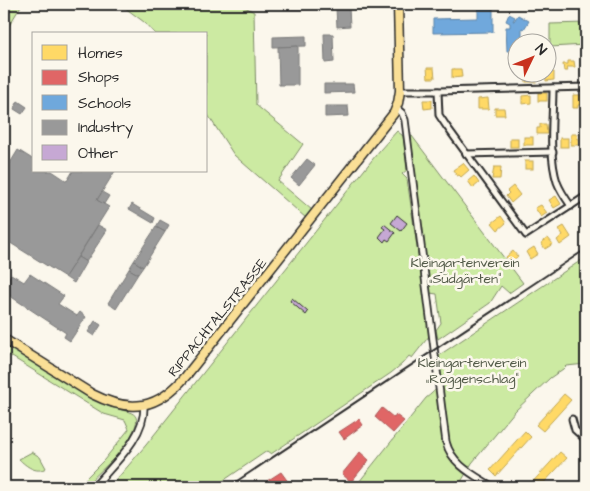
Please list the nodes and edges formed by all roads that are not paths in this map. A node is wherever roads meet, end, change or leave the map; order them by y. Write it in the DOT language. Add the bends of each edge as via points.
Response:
graph roads {
  1 [pos="398,4"];
  2 [pos="586,87"];
  3 [pos="553,88"];
  4 [pos="400,91"];
  5 [pos="438,92"];
  6 [pos="396,108"];
  7 [pos="552,152"];
  8 [pos="466,154"];
  9 [pos="586,196"];
  10 [pos="571,206"];
  11 [pos="4,339"];
  12 [pos="144,406"];
  13 [pos="572,419"];
  14 [pos="586,440"];
  15 [pos="94,487"];
  16 [pos="493,487"];
  1 -- 4 [label="main road"];
  2 -- 3 [label="street"];
  3 -- 5 [label="street"];
  3 -- 7 [label="street"];
  4 -- 5 [label="street"];
  4 -- 6 [label="main road"];
  5 -- 8 [label="street" via="440,114"];
  6 -- 12 [label="main road, RIPPACHTALSTRASSE" via="183,380 171,393"];
  6 -- 16 [label="street" via="405,120 446,442 452,458"];
  7 -- 8 [label="street"];
  7 -- 10 [label="street" via="557,184"];
  8 -- 10 [label="street" via="526,235"];
  9 -- 10 [label="street"];
  11 -- 12 [label="main road, RIPPACHTALSTRASSE" via="107,402"];
  12 -- 15 [label="street" via="136,436"];
  13 -- 14 [label="street" via="575,430"];
}
